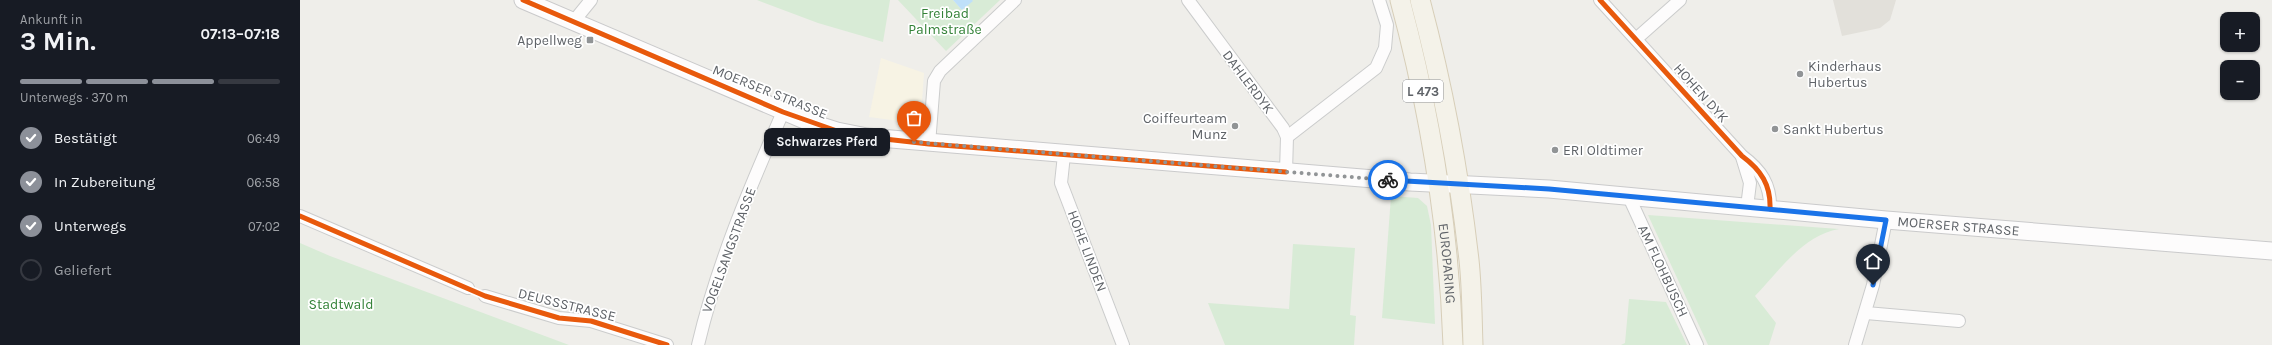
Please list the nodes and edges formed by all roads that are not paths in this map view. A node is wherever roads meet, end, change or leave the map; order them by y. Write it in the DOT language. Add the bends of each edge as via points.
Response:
graph roads {
  1 [pos="523,0"];
  2 [pos="591,0"];
  3 [pos="1015,0"];
  4 [pos="1188,0"];
  5 [pos="1379,0"];
  6 [pos="1400,0"];
  7 [pos="1420,0"];
  8 [pos="1600,0"];
  9 [pos="1680,0"];
  10 [pos="574,21"];
  11 [pos="1636,39"];
  12 [pos="784,112"];
  13 [pos="1287,137"];
  14 [pos="929,144"];
  15 [pos="1064,155"];
  16 [pos="1742,156"];
  17 [pos="1286,172"];
  18 [pos="1437,183"];
  19 [pos="1459,183"];
  20 [pos="1629,197"];
  21 [pos="1747,207"];
  22 [pos="1770,209"];
  23 [pos="300,216"];
  24 [pos="1886,220"];
  25 [pos="2272,251"];
  26 [pos="468,288"];
  27 [pos="485,296"];
  28 [pos="1866,313"];
  29 [pos="1959,321"];
  30 [pos="666,345"];
  31 [pos="698,345"];
  32 [pos="1123,345"];
  33 [pos="1453,345"];
  34 [pos="1473,345"];
  35 [pos="1697,345"];
  36 [pos="1856,345"];
  1 -- 10 [label="main road, MOERSER STRASSE"];
  2 -- 10 [label="street"];
  3 -- 14 [label="street" via="940,70 934,81"];
  4 -- 13 [label="street, DAHLERDYK"];
  5 -- 13 [label="street" via="1386,25 1385,48 1376,68"];
  6 -- 18 [label="main road, L 473" via="1430,127"];
  7 -- 19 [label="main road, L 473" via="1448,118"];
  8 -- 11 [label="street, HOHEN DYK"];
  9 -- 11 [label="street"];
  10 -- 12 [label="main road, MOERSER STRASSE"];
  11 -- 16 [label="street, HOHEN DYK"];
  12 -- 14 [label="main road, MOERSER STRASSE" via="837,131 867,138"];
  12 -- 31 [label="street, VOGELSANGSTRASSE" via="733,231"];
  13 -- 17 [label="street"];
  14 -- 15 [label="main road, MOERSER STRASSE"];
  15 -- 17 [label="main road, MOERSER STRASSE"];
  15 -- 32 [label="street, HOHE LINDEN" via="1061,182"];
  16 -- 21 [label="street, HOHEN DYK" via="1750,183"];
  16 -- 22 [label="street, HOHEN DYK" via="1760,172 1768,186"];
  17 -- 18 [label="main road, MOERSER STRASSE"];
  18 -- 19 [label="main road, MOERSER STRASSE"];
  18 -- 33 [label="main road, EUROPARING / L 473" via="1448,265"];
  19 -- 20 [label="main road, MOERSER STRASSE"];
  19 -- 34 [label="main road, EUROPARING / L 473" via="1469,261"];
  20 -- 21 [label="main road, MOERSER STRASSE"];
  20 -- 35 [label="street, AM FLOHBUSCH"];
  21 -- 22 [label="main road, MOERSER STRASSE"];
  22 -- 24 [label="main road, MOERSER STRASSE"];
  23 -- 26 [label="street"];
  24 -- 25 [label="main road, MOERSER STRASSE"];
  24 -- 28 [label="street"];
  27 -- 30 [label="street, DEUSSSTRASSE" via="559,318 592,321"];
  28 -- 29 [label="street"];
  28 -- 36 [label="street"];
}
